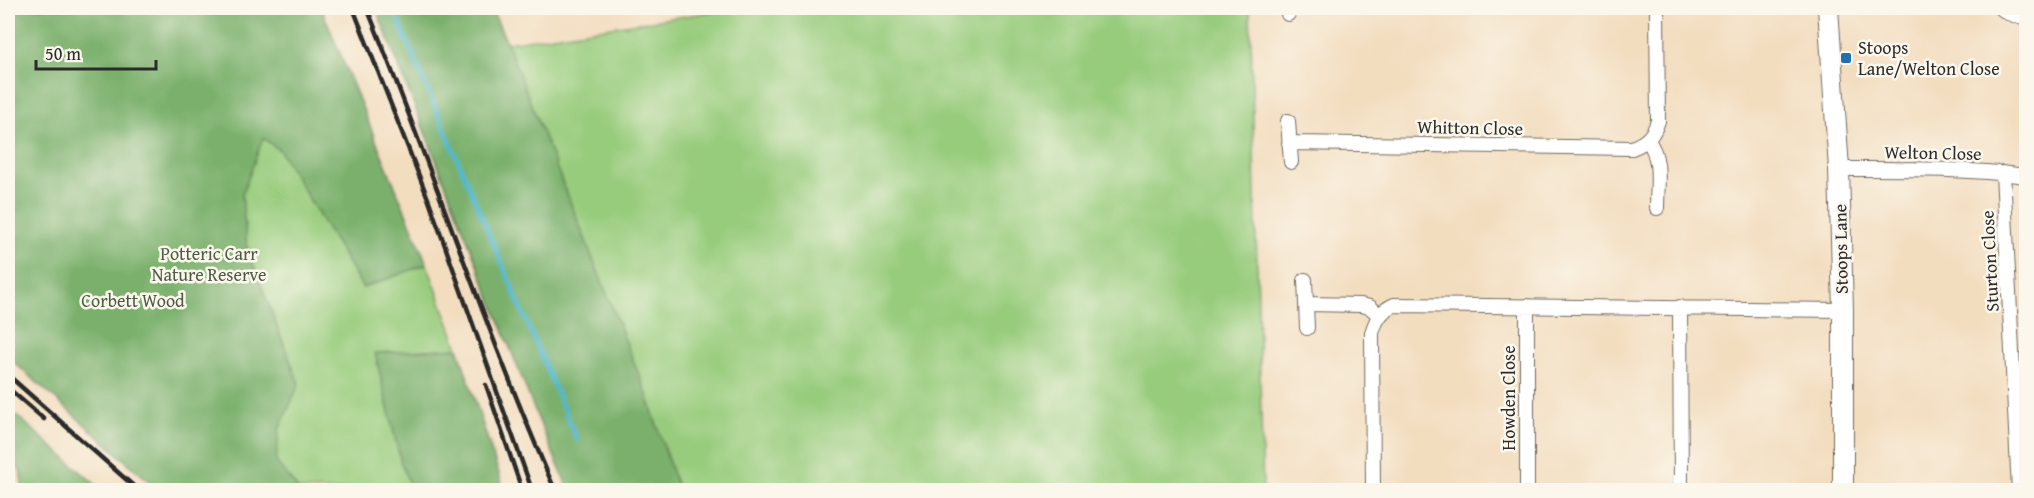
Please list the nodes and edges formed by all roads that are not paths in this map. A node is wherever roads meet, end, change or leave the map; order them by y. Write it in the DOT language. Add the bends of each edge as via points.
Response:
graph roads {
  1 [pos="1657,8"];
  2 [pos="1828,8"];
  3 [pos="2001,8"];
  4 [pos="2026,19"];
  5 [pos="1288,121"];
  6 [pos="1648,141"];
  7 [pos="1289,143"];
  8 [pos="1291,162"];
  9 [pos="1839,169"];
  10 [pos="2003,173"];
  11 [pos="2026,176"];
  12 [pos="1657,208"];
  13 [pos="1305,280"];
  14 [pos="1306,304"];
  15 [pos="1527,306"];
  16 [pos="1680,307"];
  17 [pos="1843,309"];
  18 [pos="1379,315"];
  19 [pos="1306,328"];
  20 [pos="2026,345"];
  21 [pos="2012,347"];
  22 [pos="1373,490"];
  23 [pos="1527,490"];
  24 [pos="1681,490"];
  25 [pos="1843,490"];
  26 [pos="2019,490"];
  1 -- 6 [label="street" via="1658,121"];
  2 -- 9 [label="street, Stoops Lane"];
  3 -- 4 [label="street"];
  5 -- 7 [label="street"];
  6 -- 7 [label="street, Whitton Close" via="1632,148"];
  6 -- 12 [label="street" via="1657,158"];
  7 -- 8 [label="street"];
  9 -- 10 [label="street, Welton Close"];
  9 -- 17 [label="street, Stoops Lane"];
  10 -- 11 [label="street, Welton Close"];
  10 -- 21 [label="street, Sturton Close"];
  13 -- 14 [label="street"];
  14 -- 18 [label="street" via="1361,305"];
  14 -- 19 [label="street"];
  15 -- 16 [label="street"];
  15 -- 18 [label="street" via="1394,305"];
  15 -- 23 [label="street, Howden Close"];
  16 -- 17 [label="street"];
  16 -- 24 [label="street"];
  17 -- 25 [label="street, Stoops Lane"];
  18 -- 22 [label="street" via="1372,333"];
  20 -- 21 [label="street"];
  21 -- 26 [label="street, Sturton Close"];
}
